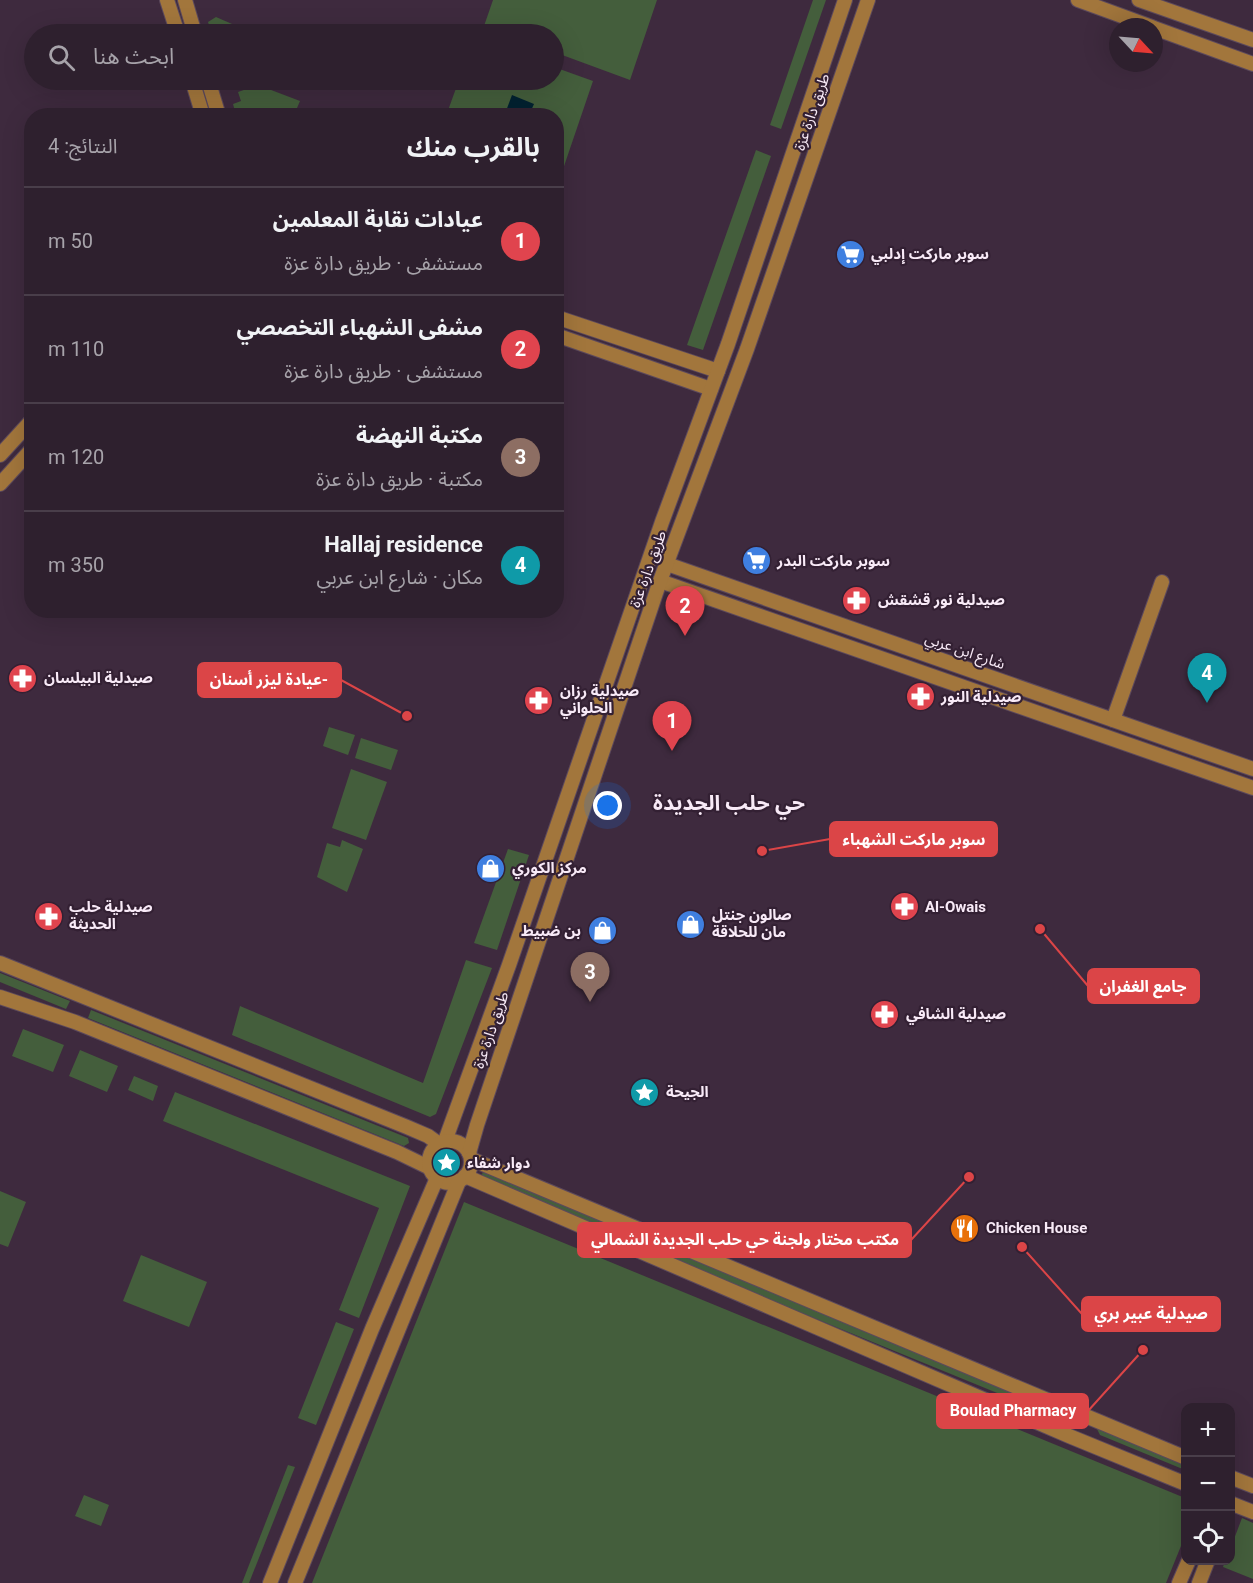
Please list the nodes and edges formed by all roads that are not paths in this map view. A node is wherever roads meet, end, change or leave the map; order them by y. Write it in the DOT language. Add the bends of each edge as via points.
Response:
graph roads {
  1 [pos="167,0"];
  2 [pos="185,0"];
  3 [pos="845,0"];
  4 [pos="868,0"];
  5 [pos="1078,0"];
  6 [pos="1139,0"];
  7 [pos="1128,18"];
  8 [pos="175,24"];
  9 [pos="192,24"];
  10 [pos="1163,31"];
  11 [pos="1253,40"];
  12 [pos="1253,64"];
  13 [pos="195,90"];
  14 [pos="211,90"];
  15 [pos="201,108"];
  16 [pos="217,108"];
  17 [pos="564,321"];
  18 [pos="564,338"];
  19 [pos="729,344"];
  20 [pos="747,349"];
  21 [pos="718,371"];
  22 [pos="711,389"];
  23 [pos="24,429"];
  24 [pos="0,455"];
  25 [pos="24,458"];
  26 [pos="0,484"];
  27 [pos="667,564"];
  28 [pos="660,581"];
  29 [pos="1162,582"];
  30 [pos="1113,720"];
  31 [pos="1253,769"];
  32 [pos="1253,788"];
  33 [pos="0,963"];
  34 [pos="0,997"];
  35 [pos="85,997"];
  36 [pos="75,1022"];
  37 [pos="442,1143"];
  38 [pos="470,1156"];
  39 [pos="433,1173"];
  40 [pos="462,1179"];
  41 [pos="1078,1414"];
  42 [pos="1069,1436"];
  43 [pos="1183,1457"];
  44 [pos="1235,1479"];
  45 [pos="1181,1482"];
  46 [pos="1253,1486"];
  47 [pos="1235,1505"];
  48 [pos="1253,1512"];
  49 [pos="1187,1565"];
  50 [pos="1206,1565"];
  51 [pos="270,1583"];
  52 [pos="295,1583"];
  53 [pos="1179,1583"];
  54 [pos="1199,1583"];
  1 -- 8 [label="main road"];
  2 -- 9 [label="main road"];
  3 -- 19 [label="main road"];
  4 -- 20 [label="main road, طريق دارة عزة"];
  5 -- 7 [label="main road"];
  6 -- 11 [label="main road"];
  10 -- 12 [label="main road"];
  13 -- 15 [label="main road"];
  14 -- 16 [label="main road"];
  17 -- 21 [label="main road"];
  18 -- 22 [label="main road"];
  19 -- 20 [label="main road"];
  19 -- 21 [label="main road"];
  20 -- 27 [label="main road, طريق دارة عزة"];
  21 -- 22 [label="main road"];
  22 -- 37 [label="main road" via="509,965"];
  23 -- 24 [label="main road"];
  25 -- 26 [label="main road"];
  27 -- 28 [label="main road, طريق دارة عزة"];
  27 -- 30 [label="main road, شارع ابن عربي"];
  28 -- 32 [label="main road"];
  28 -- 38 [label="main road, طريق دارة عزة" via="480,1114"];
  29 -- 30 [label="main road"];
  30 -- 31 [label="main road, شارع ابن عربي"];
  33 -- 35 [label="main road"];
  34 -- 36 [label="main road"];
  35 -- 36 [label="main road"];
  35 -- 37 [label="main road"];
  36 -- 39 [label="main road" via="397,1152"];
  37 -- 38 [label="main road" via="462,1144"];
  37 -- 39 [label="main road" via="431,1154"];
  38 -- 40 [label="main road" via="469,1171"];
  38 -- 41 [label="main road"];
  39 -- 40 [label="main road" via="447,1182"];
  39 -- 51 [label="main road"];
  40 -- 42 [label="main road"];
  40 -- 52 [label="main road"];
  41 -- 42 [label="main road"];
  41 -- 43 [label="main road"];
  42 -- 45 [label="main road"];
  44 -- 46 [label="main road"];
  47 -- 48 [label="main road"];
  49 -- 53 [label="main road"];
  50 -- 54 [label="main road"];
}
